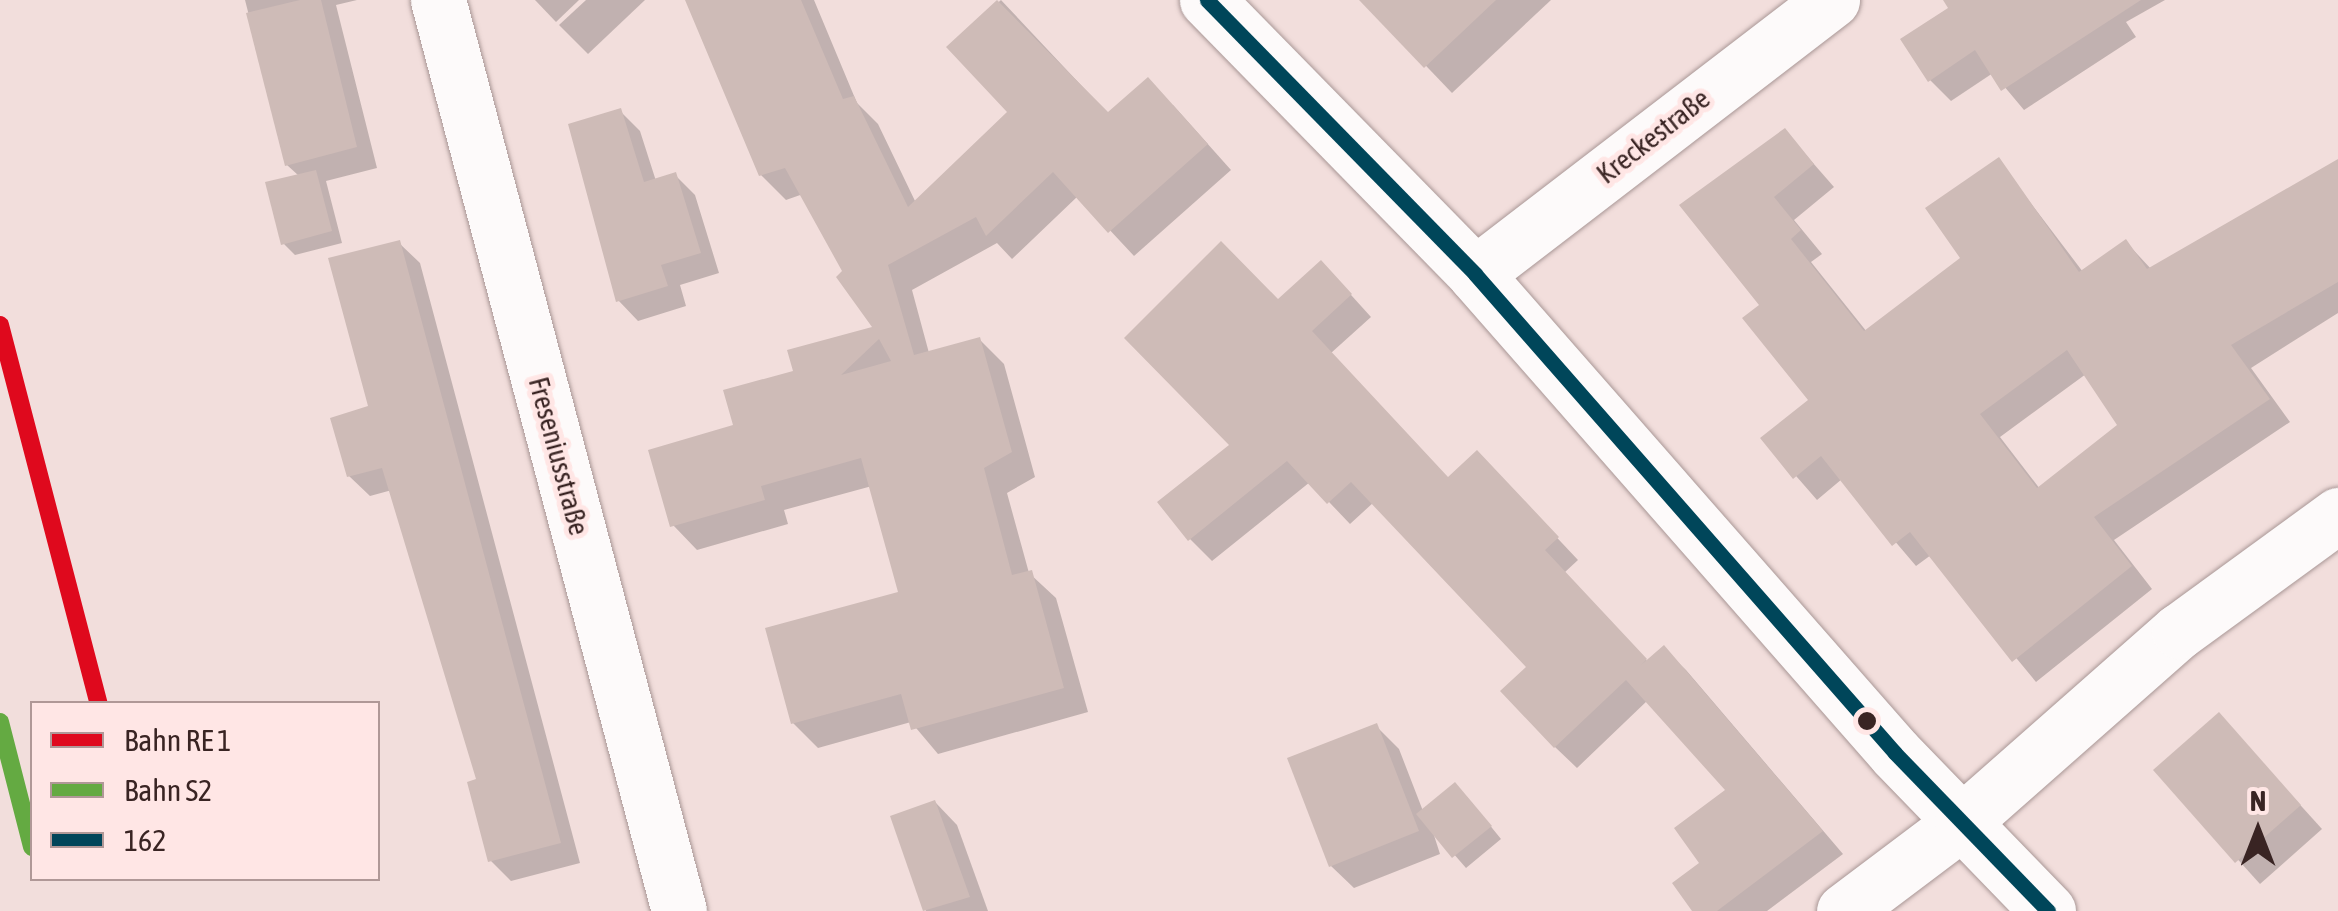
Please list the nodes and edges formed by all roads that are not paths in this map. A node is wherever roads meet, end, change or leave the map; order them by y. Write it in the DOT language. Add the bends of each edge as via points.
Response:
graph roads {
  1 [pos="438,0"];
  2 [pos="1208,0"];
  3 [pos="1832,0"];
  4 [pos="1476,274"];
  5 [pos="2338,514"];
  6 [pos="1962,822"];
  7 [pos="679,911"];
  8 [pos="1844,911"];
  9 [pos="2048,911"];
  1 -- 7 [label="street, Freseniusstraße"];
  2 -- 4 [label="street"];
  3 -- 4 [label="street, Kreckestraße"];
  4 -- 6 [label="street"];
  5 -- 6 [label="street" via="2179,631"];
  6 -- 8 [label="street"];
  6 -- 9 [label="street"];
}
